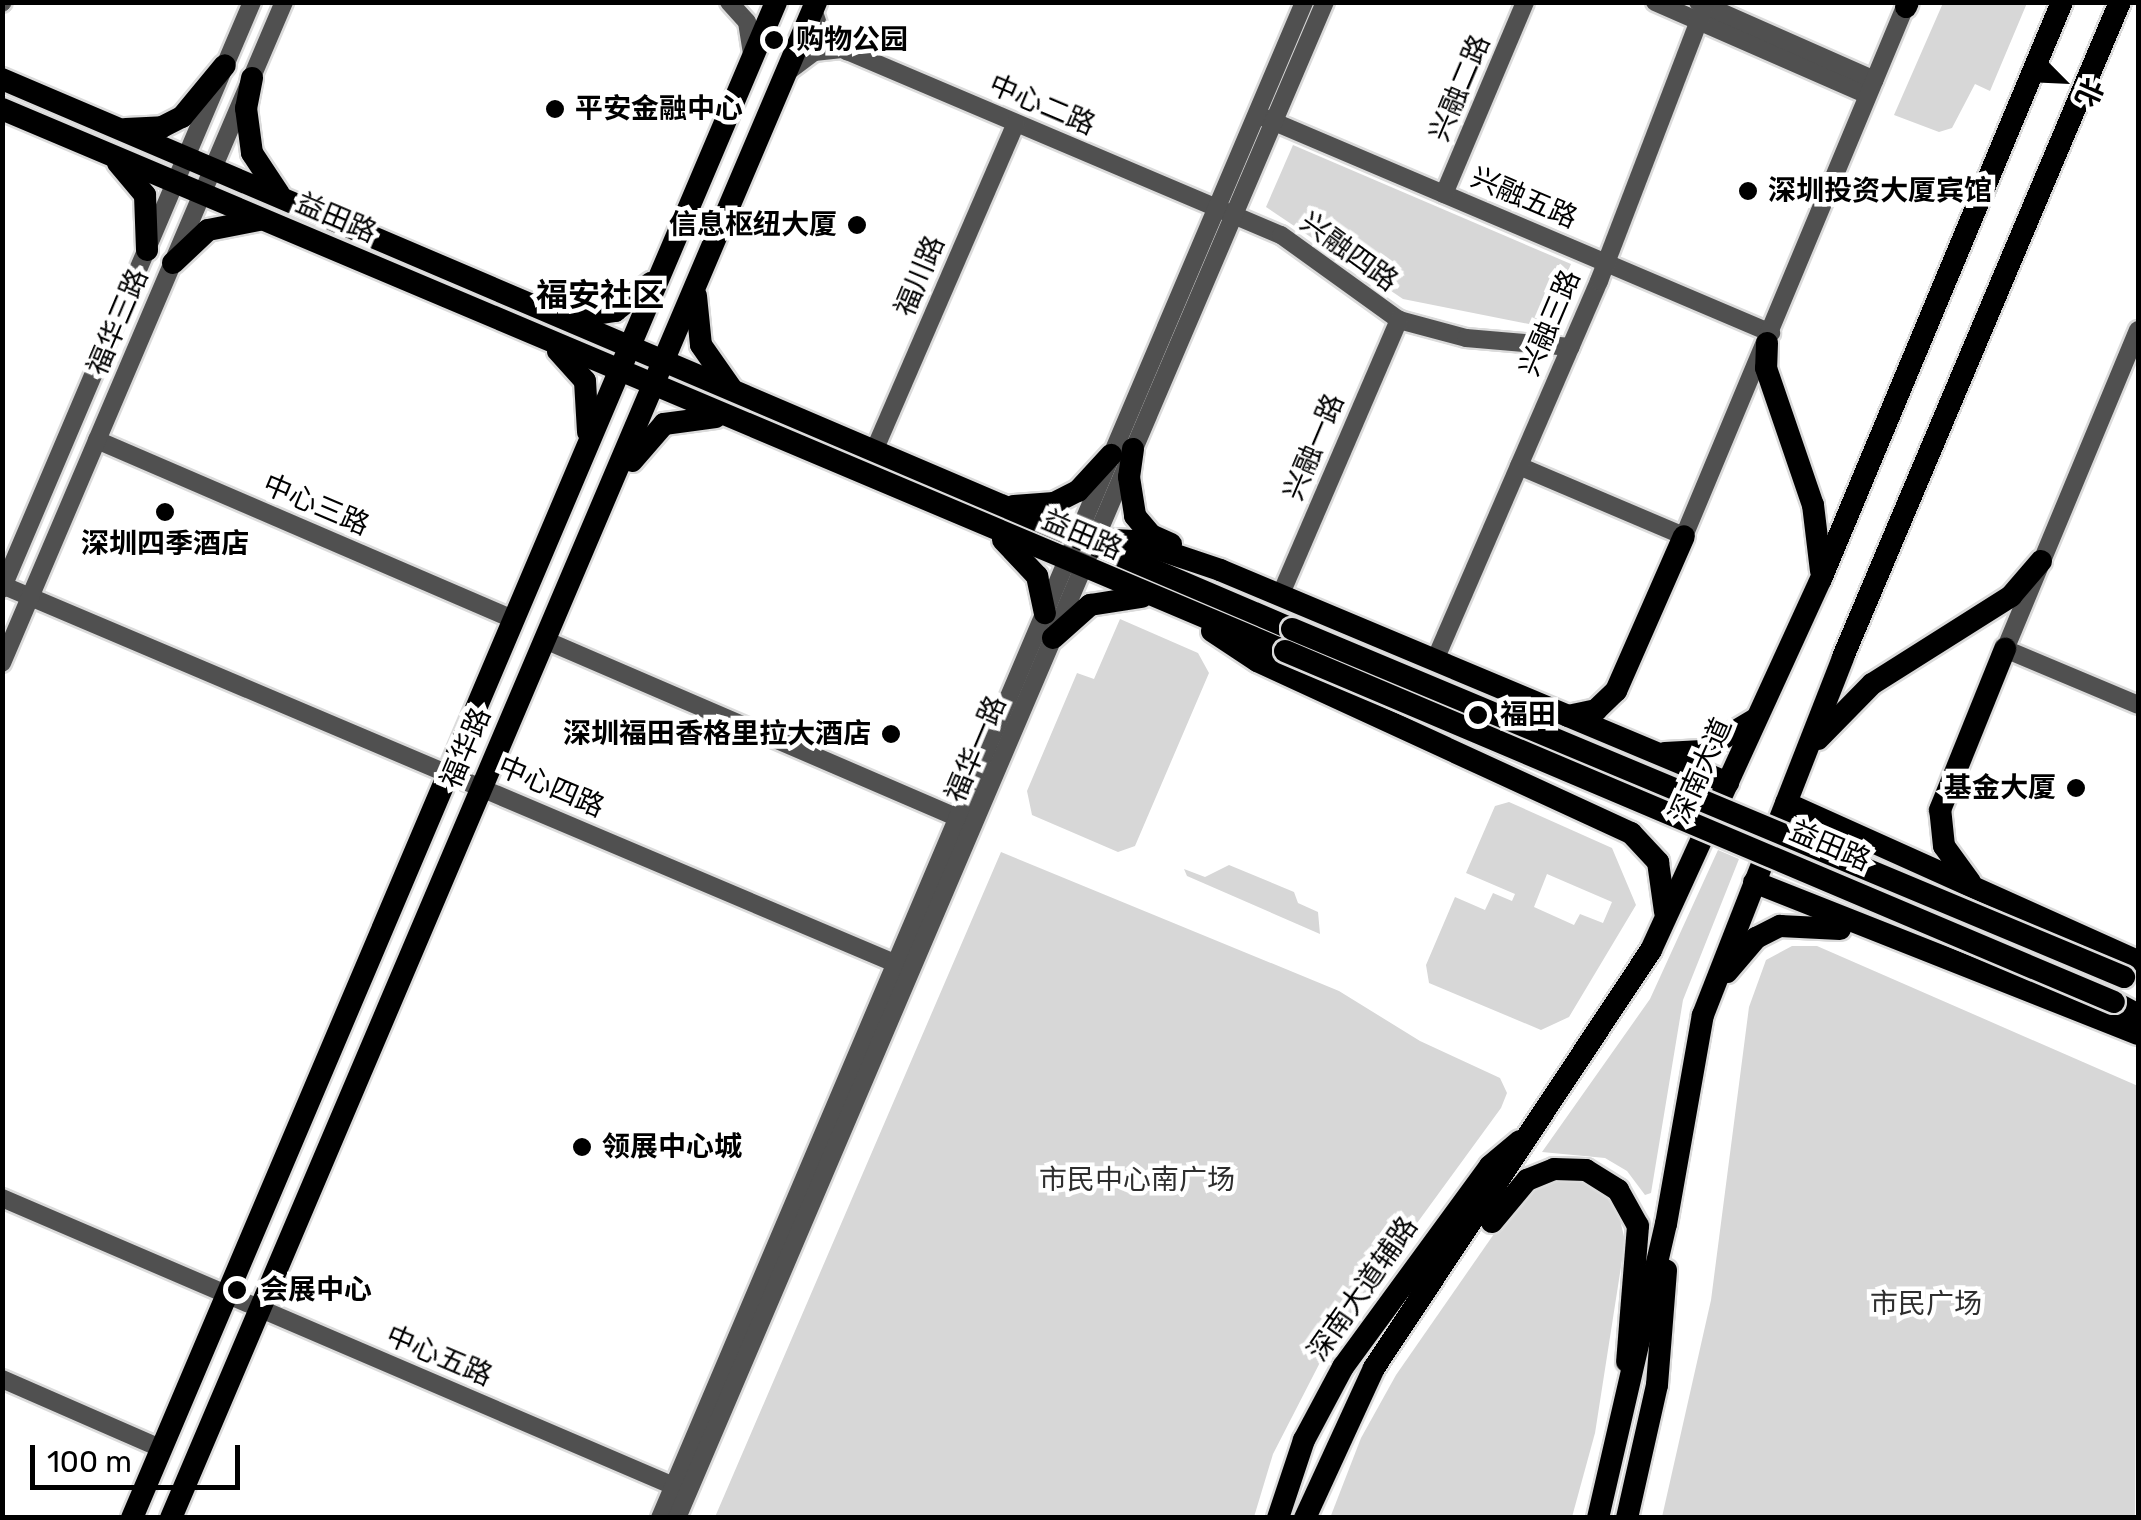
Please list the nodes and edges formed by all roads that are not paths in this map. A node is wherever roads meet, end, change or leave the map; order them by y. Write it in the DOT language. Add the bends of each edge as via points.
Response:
graph roads {
  1 [pos="252,2"];
  2 [pos="284,2"];
  3 [pos="729,2"];
  4 [pos="776,2"];
  5 [pos="1304,2"];
  6 [pos="1325,2"];
  7 [pos="1526,2"];
  8 [pos="1655,2"];
  9 [pos="2062,2"];
  10 [pos="2120,2"];
  11 [pos="1907,4"];
  12 [pos="815,6"];
  13 [pos="1703,8"];
  14 [pos="847,51"];
  15 [pos="752,57"];
  16 [pos="225,66"];
  17 [pos="784,77"];
  18 [pos="252,78"];
  19 [pos="2,79"];
  20 [pos="1871,87"];
  21 [pos="2,108"];
  22 [pos="1265,118"];
  23 [pos="1016,124"];
  24 [pos="111,126"];
  25 [pos="98,150"];
  26 [pos="186,158"];
  27 [pos="212,170"];
  28 [pos="175,182"];
  29 [pos="202,194"];
  30 [pos="1444,194"];
  31 [pos="289,202"];
  32 [pos="1225,212"];
  33 [pos="263,220"];
  34 [pos="146,250"];
  35 [pos="667,259"];
  36 [pos="1606,262"];
  37 [pos="172,264"];
  38 [pos="697,284"];
  39 [pos="554,315"];
  40 [pos="1399,320"];
  41 [pos="2138,330"];
  42 [pos="1769,338"];
  43 [pos="544,339"];
  44 [pos="630,347"];
  45 [pos="1570,347"];
  46 [pos="664,362"];
  47 [pos="620,371"];
  48 [pos="653,386"];
  49 [pos="738,393"];
  50 [pos="730,418"];
  51 [pos="97,440"];
  52 [pos="588,444"];
  53 [pos="874,451"];
  54 [pos="1122,452"];
  55 [pos="1519,466"];
  56 [pos="604,501"];
  57 [pos="1002,506"];
  58 [pos="993,530"];
  59 [pos="1684,536"];
  60 [pos="1088,540"];
  61 [pos="2041,562"];
  62 [pos="1074,565"];
  63 [pos="1204,568"];
  64 [pos="1821,579"];
  65 [pos="3,586"];
  66 [pos="31,596"];
  67 [pos="1280,596"];
  68 [pos="1149,597"];
  69 [pos="1044,613"];
  70 [pos="1189,614"];
  71 [pos="1258,614"];
  72 [pos="514,620"];
  73 [pos="1053,638"];
  74 [pos="545,640"];
  75 [pos="1289,640"];
  76 [pos="2004,649"];
  77 [pos="1435,660"];
  78 [pos="2,663"];
  79 [pos="2138,705"];
  80 [pos="1760,714"];
  81 [pos="1568,716"];
  82 [pos="1653,752"];
  83 [pos="1806,754"];
  84 [pos="448,774"];
  85 [pos="1728,784"];
  86 [pos="482,788"];
  87 [pos="1786,803"];
  88 [pos="958,818"];
  89 [pos="1754,882"];
  90 [pos="1981,890"];
  91 [pos="1663,926"];
  92 [pos="1885,939"];
  93 [pos="903,967"];
  94 [pos="2134,974"];
  95 [pos="1703,1014"];
  96 [pos="2138,1014"];
  97 [pos="2138,1034"];
  98 [pos="1541,1123"];
  99 [pos="2,1198"];
  100 [pos="1666,1224"];
  101 [pos="1438,1274"];
  102 [pos="227,1294"];
  103 [pos="260,1309"];
  104 [pos="2,1379"];
  105 [pos="1628,1390"];
  106 [pos="162,1449"];
  107 [pos="681,1490"];
  108 [pos="132,1518"];
  109 [pos="171,1518"];
  110 [pos="660,1518"];
  111 [pos="678,1518"];
  112 [pos="1278,1518"];
  113 [pos="1305,1518"];
  114 [pos="1598,1518"];
  115 [pos="1627,1518"];
  1 -- 16 [label="street, 福华三路"];
  2 -- 18 [label="street, 福华三路"];
  3 -- 15 [label="street" via="746,22"];
  4 -- 15 [label="main road, 福华路"];
  5 -- 22 [label="street, 福华一路"];
  6 -- 22 [label="street, 福华一路"];
  7 -- 30 [label="street, 兴融二路"];
  8 -- 13 [label="street"];
  9 -- 64 [label="main road, 深南大道"];
  10 -- 83 [label="main road"];
  11 -- 20 [label="street"];
  12 -- 14 [label="street, 中心二路" via="820,31"];
  12 -- 17 [label="main road, 福华路"];
  13 -- 20 [label="street"];
  13 -- 36 [label="street, 兴融三路"];
  14 -- 17 [label="street" via="814,52"];
  14 -- 23 [label="street, 中心二路"];
  15 -- 35 [label="main road, 福华路"];
  16 -- 24 [label="main road" via="182,118 138,130"];
  16 -- 26 [label="street, 福华三路"];
  17 -- 38 [label="main road, 福华路"];
  18 -- 27 [label="street, 福华三路"];
  18 -- 31 [label="main road" via="246,108 252,153 269,184"];
  19 -- 24 [label="main road, 益田路"];
  20 -- 42 [label="street"];
  21 -- 25 [label="main road, 益田路"];
  22 -- 30 [label="street, 兴融五路"];
  22 -- 32 [label="street, 福华一路"];
  23 -- 32 [label="street, 中心二路"];
  23 -- 53 [label="street, 福川路"];
  24 -- 26 [label="main road, 益田路"];
  25 -- 28 [label="main road, 益田路"];
  25 -- 34 [label="main road" via="136,179 145,195"];
  26 -- 27 [label="main road, 益田路"];
  26 -- 28 [label="street, 福华三路"];
  27 -- 29 [label="street, 福华三路"];
  27 -- 31 [label="main road, 益田路"];
  28 -- 29 [label="main road, 益田路"];
  28 -- 34 [label="street, 福华三路"];
  29 -- 33 [label="main road, 益田路"];
  29 -- 37 [label="street, 福华三路"];
  30 -- 36 [label="street, 兴融五路"];
  31 -- 39 [label="main road, 益田路"];
  32 -- 40 [label="street, 兴融四路" via="1289,239"];
  32 -- 54 [label="street, 福华一路"];
  33 -- 37 [label="main road" via="208,230"];
  33 -- 43 [label="main road, 益田路"];
  34 -- 65 [label="street, 福华三路"];
  35 -- 39 [label="main road" via="645,290 616,311"];
  35 -- 44 [label="main road, 福华路"];
  36 -- 42 [label="street, 兴融五路"];
  36 -- 45 [label="street, 兴融三路"];
  37 -- 51 [label="street, 福华三路"];
  38 -- 46 [label="main road, 福华路"];
  38 -- 49 [label="main road" via="700,345"];
  39 -- 44 [label="main road, 益田路"];
  40 -- 45 [label="street, 兴融四路" via="1466,338"];
  40 -- 67 [label="street, 兴融一路"];
  41 -- 61 [label="street"];
  42 -- 59 [label="street"];
  42 -- 64 [label="main road" via="1768,375 1813,505"];
  43 -- 47 [label="main road, 益田路"];
  43 -- 52 [label="main road" via="582,375"];
  44 -- 46 [label="main road, 益田路"];
  44 -- 47 [label="main road, 福华路"];
  45 -- 55 [label="street, 兴融三路"];
  46 -- 48 [label="main road, 福华路"];
  46 -- 49 [label="main road, 益田路"];
  47 -- 48 [label="main road, 益田路"];
  47 -- 52 [label="main road, 福华路"];
  48 -- 50 [label="main road, 益田路"];
  48 -- 56 [label="main road, 福华路"];
  49 -- 53 [label="main road, 益田路"];
  50 -- 56 [label="main road" via="692,416 657,428"];
  50 -- 58 [label="main road, 益田路"];
  51 -- 66 [label="street, 福华三路"];
  51 -- 72 [label="street, 中心三路"];
  52 -- 72 [label="main road, 福华路"];
  53 -- 57 [label="main road, 益田路"];
  54 -- 57 [label="main road" via="1054,503"];
  54 -- 60 [label="street, 福华一路"];
  54 -- 63 [label="main road" via="1136,516 1151,535 1192,553"];
  55 -- 59 [label="street"];
  55 -- 77 [label="street, 兴融三路"];
  56 -- 74 [label="main road, 福华路"];
  57 -- 60 [label="main road, 益田路"];
  58 -- 62 [label="main road, 益田路"];
  58 -- 69 [label="main road" via="1037,576"];
  59 -- 81 [label="main road" via="1616,692 1596,710"];
  60 -- 62 [label="street, 福华一路"];
  60 -- 63 [label="main road" via="1134,542"];
  60 -- 71 [label="main road, 益田路"];
  61 -- 76 [label="street"];
  61 -- 83 [label="main road" via="2010,596 1872,684"];
  62 -- 68 [label="main road, 益田路"];
  62 -- 69 [label="street, 福华一路"];
  62 -- 73 [label="street, 福华一路"];
  63 -- 67 [label="main road"];
  63 -- 71 [label="main road"];
  64 -- 80 [label="main road, 深南大道"];
  65 -- 66 [label="street, 中心四路"];
  66 -- 78 [label="street, 福华三路"];
  66 -- 84 [label="street, 中心四路"];
  67 -- 77 [label="main road"];
  68 -- 70 [label="main road, 益田路"];
  68 -- 73 [label="main road" via="1090,605"];
  69 -- 88 [label="street, 福华一路"];
  70 -- 75 [label="main road, 益田路"];
  70 -- 91 [label="main road" via="1257,660 1639,838 1662,872"];
  71 -- 75 [label="main road, 益田路"];
  72 -- 84 [label="main road, 福华路"];
  73 -- 93 [label="street, 福华一路"];
  74 -- 86 [label="main road, 福华路"];
  74 -- 88 [label="street"];
  75 -- 94 [label="main road, 益田路, bridge"];
  75 -- 96 [label="main road, 益田路, bridge"];
  76 -- 79 [label="street"];
  76 -- 90 [label="main road" via="1940,810 1947,855"];
  77 -- 81 [label="main road"];
  80 -- 82 [label="main road" via="1702,751"];
  80 -- 85 [label="main road, 深南大道"];
  81 -- 82 [label="main road"];
  82 -- 85 [label="main road"];
  83 -- 87 [label="main road"];
  84 -- 86 [label="street, 中心四路"];
  84 -- 102 [label="main road, 福华路"];
  85 -- 91 [label="main road, 深南大道"];
  86 -- 93 [label="street, 中心四路"];
  86 -- 103 [label="main road, 福华路"];
  87 -- 89 [label="main road"];
  87 -- 90 [label="main road"];
  88 -- 93 [label="street, 福华一路"];
  89 -- 92 [label="main road"];
  89 -- 95 [label="main road"];
  90 -- 94 [label="main road"];
  91 -- 98 [label="main road, 深南大道" via="1627,995"];
  92 -- 95 [label="main road" via="1806,923 1768,931 1730,965"];
  92 -- 97 [label="main road"];
  93 -- 107 [label="street, 福华一路"];
  95 -- 100 [label="main road"];
  98 -- 101 [label="main road, 深南大道"];
  98 -- 112 [label="main road, 深南大道辅路" via="1490,1166 1365,1333 1304,1440"];
  99 -- 102 [label="street, 中心五路"];
  100 -- 105 [label="main road"];
  100 -- 115 [label="main road" via="1657,1384"];
  101 -- 105 [label="main road" via="1471,1249 1516,1190 1537,1175 1570,1168 1610,1182 1638,1226 1625,1324"];
  101 -- 113 [label="main road, 深南大道" via="1358,1396"];
  102 -- 103 [label="street, 中心五路"];
  102 -- 106 [label="main road, 福华路"];
  103 -- 107 [label="street, 中心五路"];
  103 -- 109 [label="main road, 福华路"];
  104 -- 106 [label="street"];
  105 -- 114 [label="main road"];
  106 -- 108 [label="main road, 福华路"];
  107 -- 110 [label="street, 福华一路"];
  107 -- 111 [label="street, 福华一路"];
}
